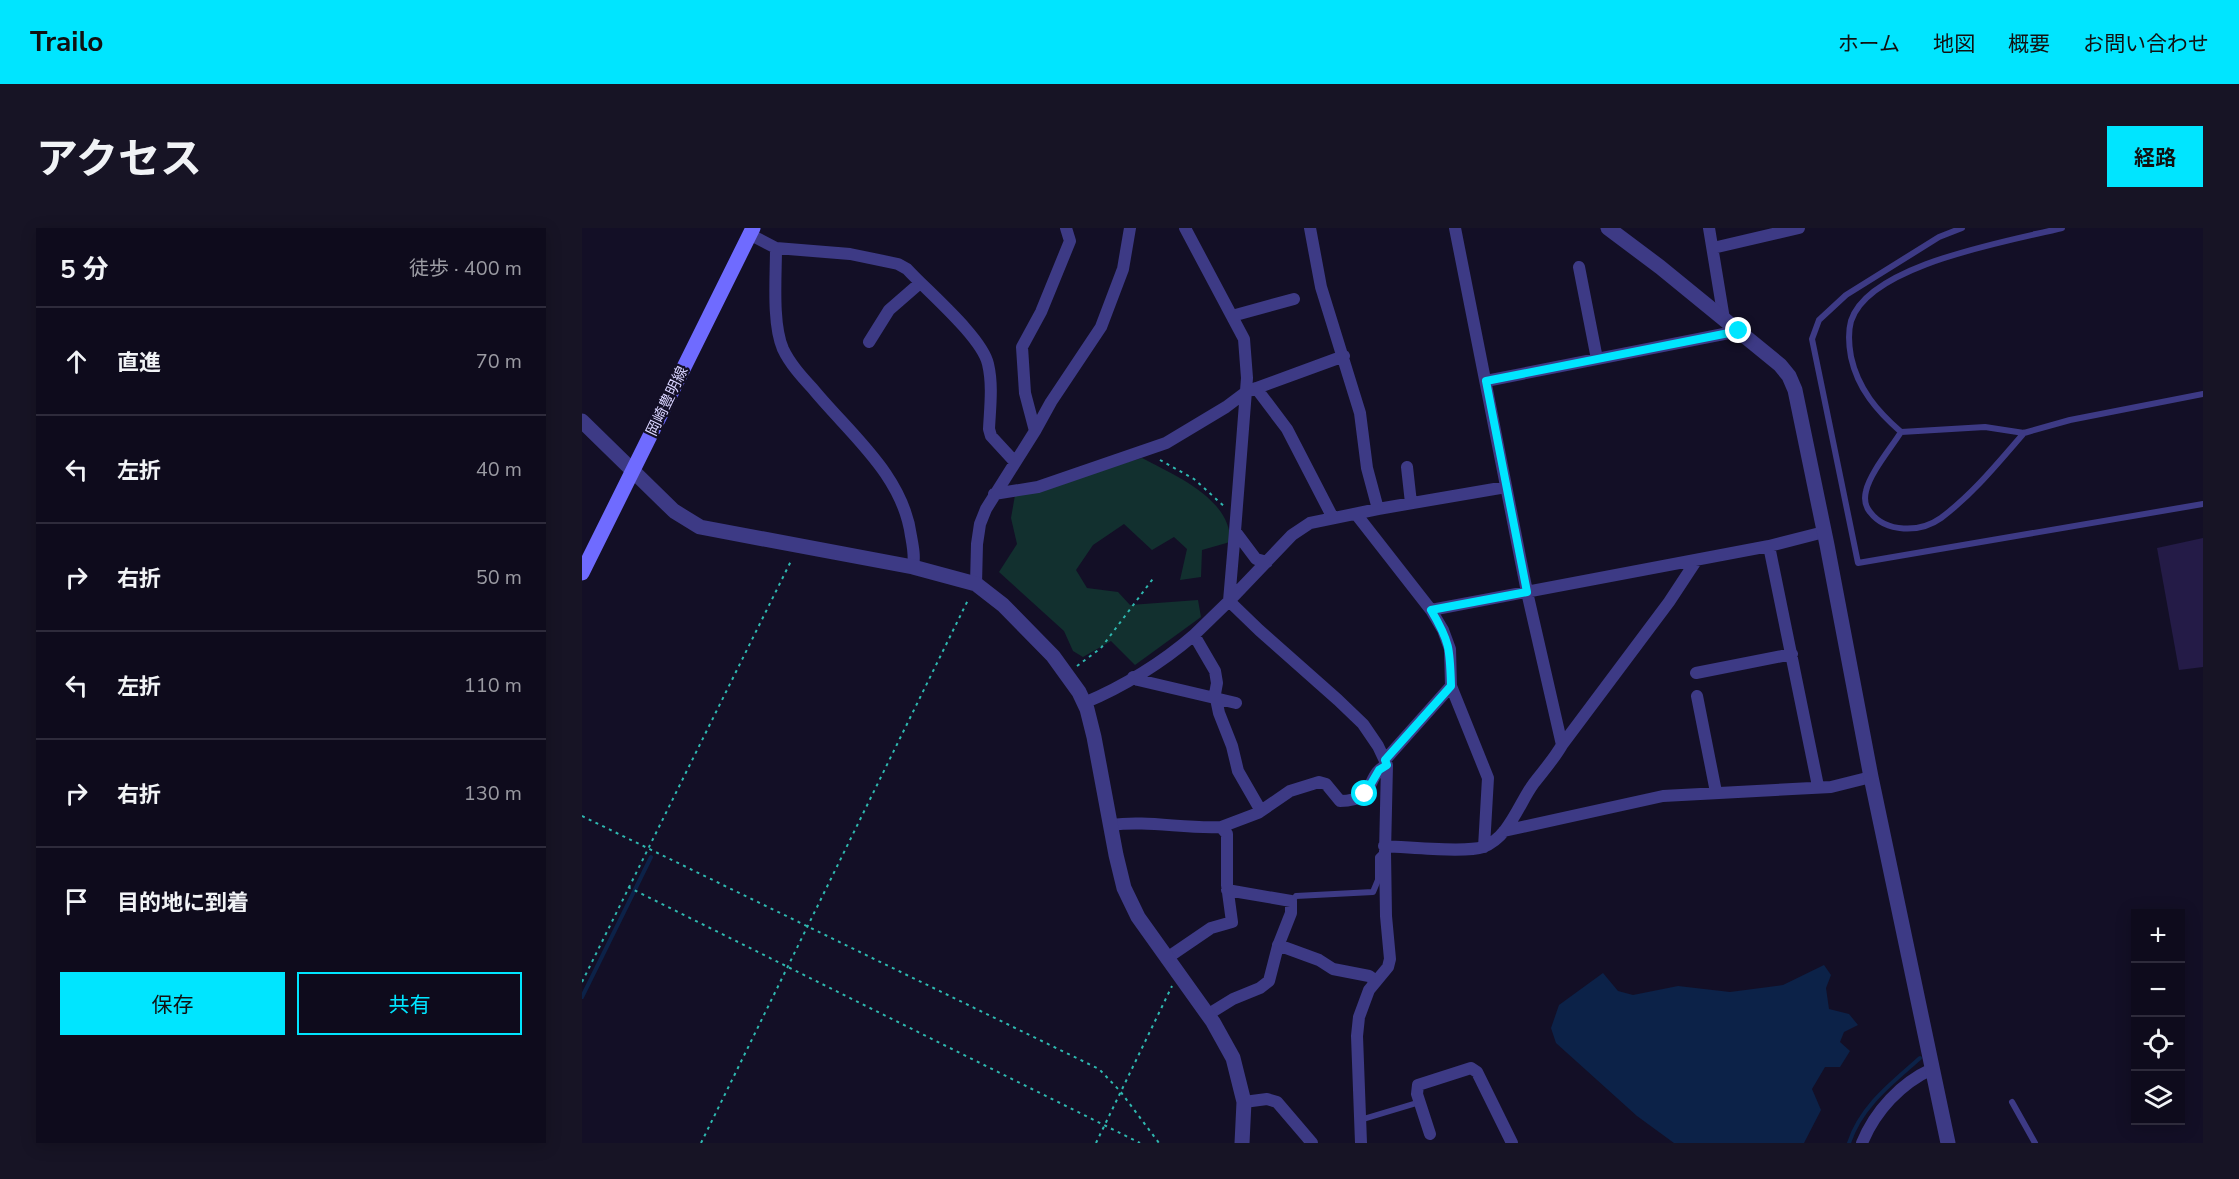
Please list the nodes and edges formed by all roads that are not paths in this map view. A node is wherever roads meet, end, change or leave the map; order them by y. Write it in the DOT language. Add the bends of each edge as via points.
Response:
graph roads {
  1 [pos="1066,228"];
  2 [pos="1130,228"];
  3 [pos="1185,228"];
  4 [pos="1310,228"];
  5 [pos="1455,228"];
  6 [pos="1608,228"];
  7 [pos="1709,228"];
  8 [pos="1799,228"];
  9 [pos="1962,228"];
  10 [pos="2062,228"];
  11 [pos="751,231"];
  12 [pos="1759,233"];
  13 [pos="776,248"];
  14 [pos="1713,248"];
  15 [pos="1579,267"];
  16 [pos="920,283"];
  17 [pos="1294,299"];
  18 [pos="1232,316"];
  19 [pos="1724,319"];
  20 [pos="1739,331"];
  21 [pos="869,342"];
  22 [pos="1344,356"];
  23 [pos="1597,359"];
  24 [pos="1486,381"];
  25 [pos="1251,390"];
  26 [pos="2203,394"];
  27 [pos="582,421"];
  28 [pos="1035,431"];
  29 [pos="1901,432"];
  30 [pos="2024,433"];
  31 [pos="1014,461"];
  32 [pos="1407,467"];
  33 [pos="633,470"];
  34 [pos="1506,487"];
  35 [pos="994,494"];
  36 [pos="1411,503"];
  37 [pos="2203,504"];
  38 [pos="1378,509"];
  39 [pos="1356,514"];
  40 [pos="1334,519"];
  41 [pos="1235,531"];
  42 [pos="1824,532"];
  43 [pos="1769,546"];
  44 [pos="1695,561"];
  45 [pos="1267,562"];
  46 [pos="913,567"];
  47 [pos="582,573"];
  48 [pos="976,584"];
  49 [pos="1527,592"];
  50 [pos="1229,601"];
  51 [pos="1431,610"];
  52 [pos="1194,635"];
  53 [pos="1791,654"];
  54 [pos="1695,673"];
  55 [pos="1133,677"];
  56 [pos="1451,686"];
  57 [pos="1697,696"];
  58 [pos="1216,699"];
  59 [pos="1084,702"];
  60 [pos="1236,703"];
  61 [pos="1562,746"];
  62 [pos="1386,762"];
  63 [pos="1871,777"];
  64 [pos="1818,786"];
  65 [pos="1716,792"];
  66 [pos="1260,811"];
  67 [pos="1111,825"];
  68 [pos="1221,827"];
  69 [pos="1504,831"];
  70 [pos="1484,847"];
  71 [pos="1384,849"];
  72 [pos="1227,890"];
  73 [pos="1292,902"];
  74 [pos="1278,945"];
  75 [pos="1167,958"];
  76 [pos="1376,981"];
  77 [pos="1207,1015"];
  78 [pos="1932,1069"];
  79 [pos="1244,1102"];
  80 [pos="1420,1102"];
  81 [pos="2012,1102"];
  82 [pos="1360,1120"];
  83 [pos="1430,1134"];
  84 [pos="1242,1143"];
  85 [pos="1312,1143"];
  86 [pos="1361,1143"];
  87 [pos="1512,1143"];
  88 [pos="1862,1143"];
  89 [pos="1948,1143"];
  90 [pos="2035,1143"];
  1 -- 28 [label="street" via="1070,241 1022,347 1025,393"];
  2 -- 28 [label="street" via="1123,269 1101,327"];
  3 -- 18 [label="street"];
  4 -- 22 [label="street" via="1322,287"];
  5 -- 24 [label="street"];
  6 -- 19 [label="street"];
  7 -- 14 [label="street"];
  8 -- 12 [label="street"];
  9 -- 37 [label="lane" via="1939,237 1846,295 1819,320 1812,339 1858,563"];
  10 -- 29 [label="lane" via="1924,264 1867,297 1851,321 1852,361 1868,397"];
  11 -- 13 [label="street"];
  11 -- 33 [label="main road, 岡崎豊明線"];
  12 -- 14 [label="street"];
  13 -- 16 [label="street" via="850,254 898,264"];
  13 -- 46 [label="street" via="777,327 784,351 833,414 880,465 898,494 908,516"];
  14 -- 19 [label="street"];
  15 -- 23 [label="street"];
  16 -- 21 [label="street" via="889,310"];
  16 -- 31 [label="street" via="965,329 988,362 989,429"];
  17 -- 18 [label="street"];
  18 -- 25 [label="street" via="1244,339"];
  19 -- 20 [label="street"];
  20 -- 23 [label="street"];
  20 -- 42 [label="street" via="1780,365 1795,390"];
  22 -- 25 [label="street"];
  22 -- 38 [label="street" via="1360,413 1367,468"];
  23 -- 24 [label="street"];
  24 -- 34 [label="street"];
  25 -- 35 [label="street" via="1166,443 1038,487"];
  25 -- 40 [label="street" via="1287,429"];
  25 -- 41 [label="street"];
  26 -- 30 [label="lane"];
  27 -- 33 [label="street"];
  28 -- 31 [label="street"];
  29 -- 30 [label="lane" via="1984,427"];
  29 -- 30 [label="lane" via="1866,490 1865,505 1884,524 1910,529 1940,519 1981,484"];
  31 -- 35 [label="street"];
  32 -- 36 [label="street"];
  33 -- 46 [label="street" via="674,511 700,527"];
  33 -- 47 [label="main road, 岡崎豊明線"];
  34 -- 36 [label="street"];
  34 -- 49 [label="street"];
  35 -- 48 [label="street" via="980,524 976,544"];
  36 -- 38 [label="street"];
  38 -- 39 [label="street"];
  39 -- 40 [label="street"];
  39 -- 51 [label="street"];
  40 -- 45 [label="street" via="1310,524 1292,535"];
  41 -- 45 [label="street" via="1256,559"];
  41 -- 50 [label="street"];
  42 -- 43 [label="street"];
  42 -- 63 [label="street"];
  43 -- 44 [label="street"];
  43 -- 53 [label="street"];
  44 -- 49 [label="street"];
  44 -- 61 [label="street" via="1669,603"];
  45 -- 50 [label="street"];
  46 -- 48 [label="street"];
  48 -- 59 [label="street" via="1003,605 1053,656"];
  49 -- 51 [label="street"];
  49 -- 61 [label="street"];
  50 -- 52 [label="street"];
  50 -- 62 [label="street" via="1363,724"];
  51 -- 56 [label="street" via="1450,649"];
  52 -- 55 [label="street"];
  52 -- 58 [label="street" via="1215,671"];
  53 -- 54 [label="street"];
  53 -- 64 [label="street"];
  55 -- 58 [label="street"];
  55 -- 59 [label="street"];
  56 -- 62 [label="street"];
  56 -- 70 [label="street" via="1488,778"];
  57 -- 65 [label="street"];
  58 -- 60 [label="street"];
  58 -- 66 [label="street" via="1238,771"];
  59 -- 67 [label="street"];
  61 -- 69 [label="street"];
  62 -- 66 [label="street" via="1362,796 1340,801 1326,784 1319,782 1290,791"];
  62 -- 71 [label="street"];
  63 -- 64 [label="street" via="1831,787"];
  63 -- 78 [label="street"];
  64 -- 65 [label="street"];
  65 -- 69 [label="street" via="1663,796"];
  66 -- 68 [label="street"];
  67 -- 68 [label="street"];
  67 -- 75 [label="street" via="1124,888 1138,917"];
  68 -- 72 [label="street" via="1228,840"];
  69 -- 70 [label="street"];
  70 -- 71 [label="street"];
  71 -- 73 [label="lane" via="1378,857 1378,880 1373,892 1296,896"];
  71 -- 76 [label="street" via="1390,959"];
  72 -- 73 [label="street"];
  72 -- 75 [label="street" via="1232,922 1205,932"];
  73 -- 74 [label="street"];
  74 -- 76 [label="street" via="1333,969"];
  74 -- 77 [label="street" via="1266,985"];
  75 -- 77 [label="street"];
  76 -- 82 [label="street" via="1359,1017"];
  77 -- 79 [label="street" via="1233,1058"];
  78 -- 88 [label="street" via="1918,1075 1882,1108"];
  78 -- 89 [label="street"];
  79 -- 84 [label="street"];
  79 -- 85 [label="street" via="1277,1102"];
  80 -- 82 [label="lane"];
  80 -- 83 [label="street"];
  80 -- 87 [label="street" via="1416,1089 1422,1083 1467,1068 1475,1070"];
  81 -- 90 [label="lane"];
  82 -- 86 [label="street"];
}
